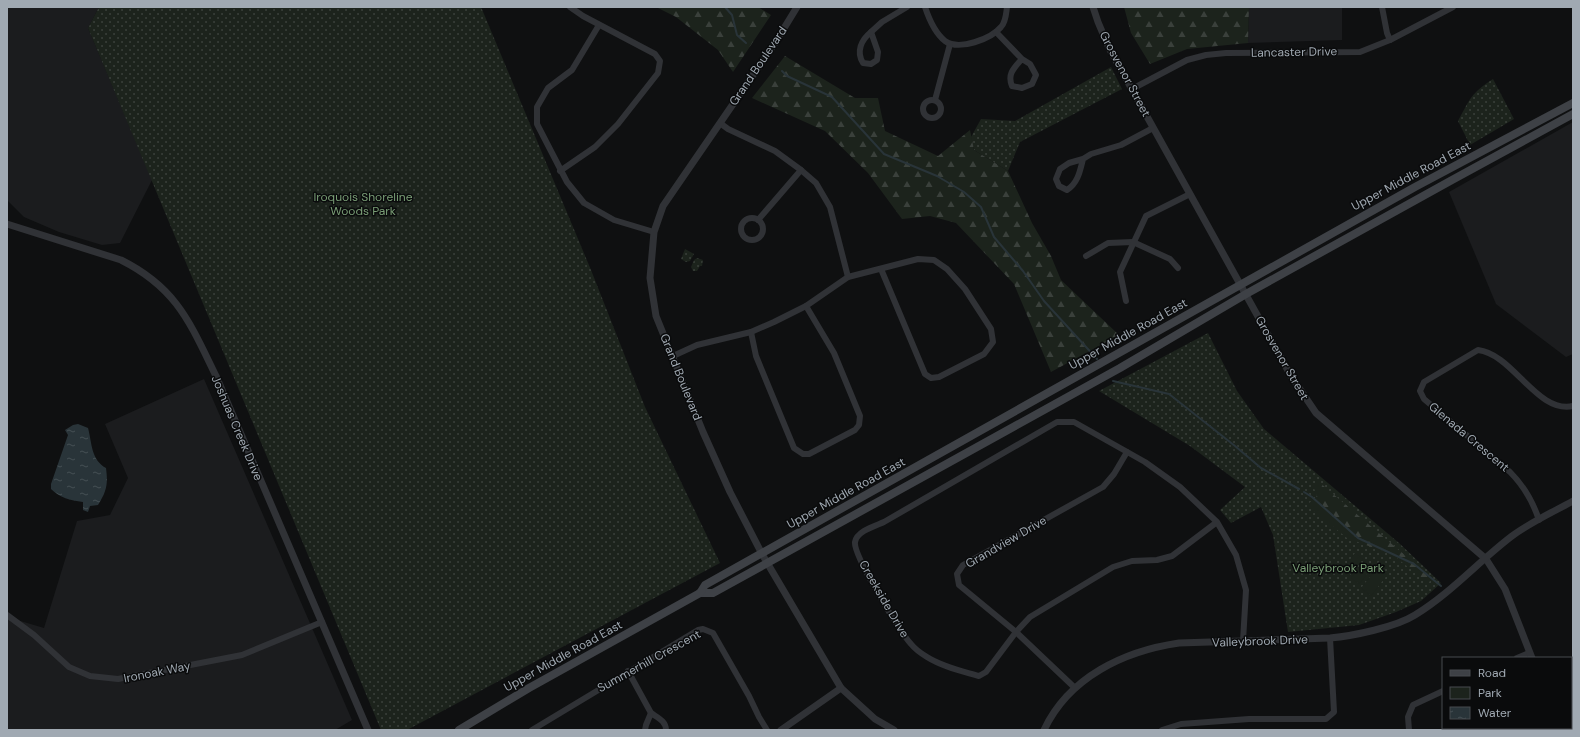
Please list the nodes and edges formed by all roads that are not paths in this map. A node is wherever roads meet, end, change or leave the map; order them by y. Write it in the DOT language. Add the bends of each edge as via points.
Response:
graph roads {
  1 [pos="570,7"];
  2 [pos="797,7"];
  3 [pos="907,7"];
  4 [pos="925,7"];
  5 [pos="1007,7"];
  6 [pos="1093,7"];
  7 [pos="1382,7"];
  8 [pos="1453,7"];
  9 [pos="599,25"];
  10 [pos="871,32"];
  11 [pos="996,32"];
  12 [pos="1390,40"];
  13 [pos="950,44"];
  14 [pos="1022,59"];
  15 [pos="1132,89"];
  16 [pos="935,100"];
  17 [pos="1573,103"];
  18 [pos="1573,114"];
  19 [pos="720,123"];
  20 [pos="1154,128"];
  21 [pos="1083,159"];
  22 [pos="801,170"];
  23 [pos="560,171"];
  24 [pos="1190,194"];
  25 [pos="758,220"];
  26 [pos="7,224"];
  27 [pos="654,232"];
  28 [pos="1133,242"];
  29 [pos="1086,256"];
  30 [pos="1178,268"];
  31 [pos="881,269"];
  32 [pos="848,277"];
  33 [pos="1241,286"];
  34 [pos="1246,294"];
  35 [pos="1126,301"];
  36 [pos="806,306"];
  37 [pos="751,332"];
  38 [pos="673,356"];
  39 [pos="1573,406"];
  40 [pos="1127,452"];
  41 [pos="1573,501"];
  42 [pos="1540,520"];
  43 [pos="1217,522"];
  44 [pos="762,554"];
  45 [pos="1486,559"];
  46 [pos="767,562"];
  47 [pos="700,593"];
  48 [pos="7,615"];
  49 [pos="322,622"];
  50 [pos="1016,632"];
  51 [pos="1330,638"];
  52 [pos="1244,641"];
  53 [pos="1531,655"];
  54 [pos="628,671"];
  55 [pos="841,688"];
  56 [pos="1075,688"];
  57 [pos="1442,691"];
  58 [pos="651,713"];
  59 [pos="368,730"];
  60 [pos="459,730"];
  61 [pos="532,730"];
  62 [pos="645,730"];
  63 [pos="666,730"];
  64 [pos="767,730"];
  65 [pos="781,730"];
  66 [pos="894,730"];
  67 [pos="1044,730"];
  68 [pos="1162,730"];
  69 [pos="1409,730"];
  1 -- 9 [label="street"];
  2 -- 19 [label="street, Grand Boulevard"];
  3 -- 10 [label="street"];
  4 -- 13 [label="street" via="931,22"];
  5 -- 11 [label="street" via="1002,26"];
  6 -- 15 [label="street, Grosvenor Street" via="1103,35"];
  7 -- 12 [label="street"];
  8 -- 12 [label="street, Lancaster Drive"];
  9 -- 23 [label="street" via="572,70 548,88 537,107 537,124"];
  9 -- 23 [label="street" via="655,54 660,61 658,73 606,137"];
  10 -- 10 [label="street" via="866,36 859,51 863,63 871,64 877,60 878,52"];
  11 -- 13 [label="street" via="992,36 968,44"];
  11 -- 14 [label="street"];
  12 -- 15 [label="street, Lancaster Drive" via="1360,52 1206,55 1187,60"];
  13 -- 16 [label="street"];
  14 -- 14 [label="street" via="1030,64 1036,75 1032,84 1022,88 1012,86 1010,80 1011,72"];
  15 -- 20 [label="street, Grosvenor Street"];
  17 -- 33 [label="main road, Upper Middle Road East" via="1415,186"];
  18 -- 34 [label="main road, Upper Middle Road East"];
  19 -- 22 [label="street" via="775,151"];
  19 -- 27 [label="street, Grand Boulevard" via="663,206"];
  20 -- 21 [label="street" via="1121,145"];
  20 -- 24 [label="street, Grosvenor Street"];
  21 -- 21 [label="street" via="1060,169 1056,179 1059,186 1066,190 1072,187"];
  22 -- 25 [label="street"];
  22 -- 32 [label="street" via="816,183 830,208"];
  23 -- 27 [label="street" via="584,203 614,220"];
  24 -- 28 [label="street" via="1146,216"];
  24 -- 33 [label="street, Grosvenor Street"];
  26 -- 49 [label="street, Joshuas Creek Drive" via="121,260 133,266 174,299 213,371"];
  27 -- 38 [label="street, Grand Boulevard" via="650,278 656,316"];
  28 -- 29 [label="street" via="1108,243"];
  28 -- 30 [label="street" via="1170,258"];
  28 -- 35 [label="street" via="1120,272"];
  31 -- 31 [label="street" via="925,374 931,378 939,377 984,354 993,342 991,330 965,289 947,269 934,260 918,259"];
  31 -- 32 [label="street"];
  32 -- 36 [label="street"];
  33 -- 34 [label="street, Grosvenor Street"];
  33 -- 44 [label="main road, Upper Middle Road East"];
  34 -- 45 [label="street, Grosvenor Street" via="1291,376 1316,413"];
  34 -- 46 [label="main road, Upper Middle Road East" via="1120,368"];
  36 -- 37 [label="street"];
  36 -- 37 [label="street" via="834,353 860,416 859,425 855,430 810,454 803,454 794,448 756,356"];
  37 -- 38 [label="street" via="697,345"];
  38 -- 44 [label="street, Grand Boulevard" via="706,439"];
  39 -- 42 [label="street, Glenada Crescent" via="1561,406 1547,401 1487,351 1478,350 1421,386 1420,391 1424,399 1521,483"];
  40 -- 43 [label="street, Creekside Drive" via="1180,487"];
  40 -- 50 [label="street, Grandview Drive" via="1103,487 963,565 957,574 959,585"];
  40 -- 50 [label="street, Creekside Drive" via="1074,422 1057,422 859,534 855,542 856,549 866,571 897,626 912,645 928,658 979,676 986,672"];
  41 -- 42 [label="street, Valleybrook Drive"];
  42 -- 45 [label="street, Valleybrook Drive" via="1513,536"];
  43 -- 50 [label="street, Creekside Drive" via="1172,556 1157,560 1132,561 1113,567 1030,617"];
  43 -- 52 [label="street, Creekside Drive" via="1236,555 1246,590"];
  44 -- 46 [label="street, Grand Boulevard"];
  44 -- 47 [label="main road, Upper Middle Road East" via="705,585"];
  45 -- 51 [label="street, Valleybrook Drive" via="1443,596 1414,616 1350,636"];
  45 -- 53 [label="street, Grosvenor Street" via="1505,589"];
  46 -- 47 [label="main road, Upper Middle Road East" via="713,593"];
  46 -- 55 [label="street, Grand Boulevard"];
  47 -- 60 [label="main road, Upper Middle Road East"];
  48 -- 49 [label="street, Ironoak Way" via="70,667 90,676 111,679 242,655"];
  49 -- 59 [label="street, Joshuas Creek Drive"];
  50 -- 56 [label="street, Grandview Drive"];
  51 -- 52 [label="street, Valleybrook Drive"];
  51 -- 68 [label="street" via="1334,712 1326,719 1181,724"];
  52 -- 56 [label="street, Valleybrook Drive" via="1179,643 1150,648 1109,665"];
  54 -- 58 [label="street"];
  54 -- 61 [label="street, Summerhill Crescent"];
  54 -- 64 [label="street, Summerhill Crescent" via="698,630 709,630"];
  55 -- 65 [label="street"];
  55 -- 66 [label="street, Grand Boulevard" via="875,719"];
  56 -- 67 [label="street, Valleybrook Drive" via="1059,705"];
  57 -- 69 [label="street" via="1413,705 1408,717"];
  58 -- 62 [label="street"];
  58 -- 63 [label="street" via="663,721"];
}
